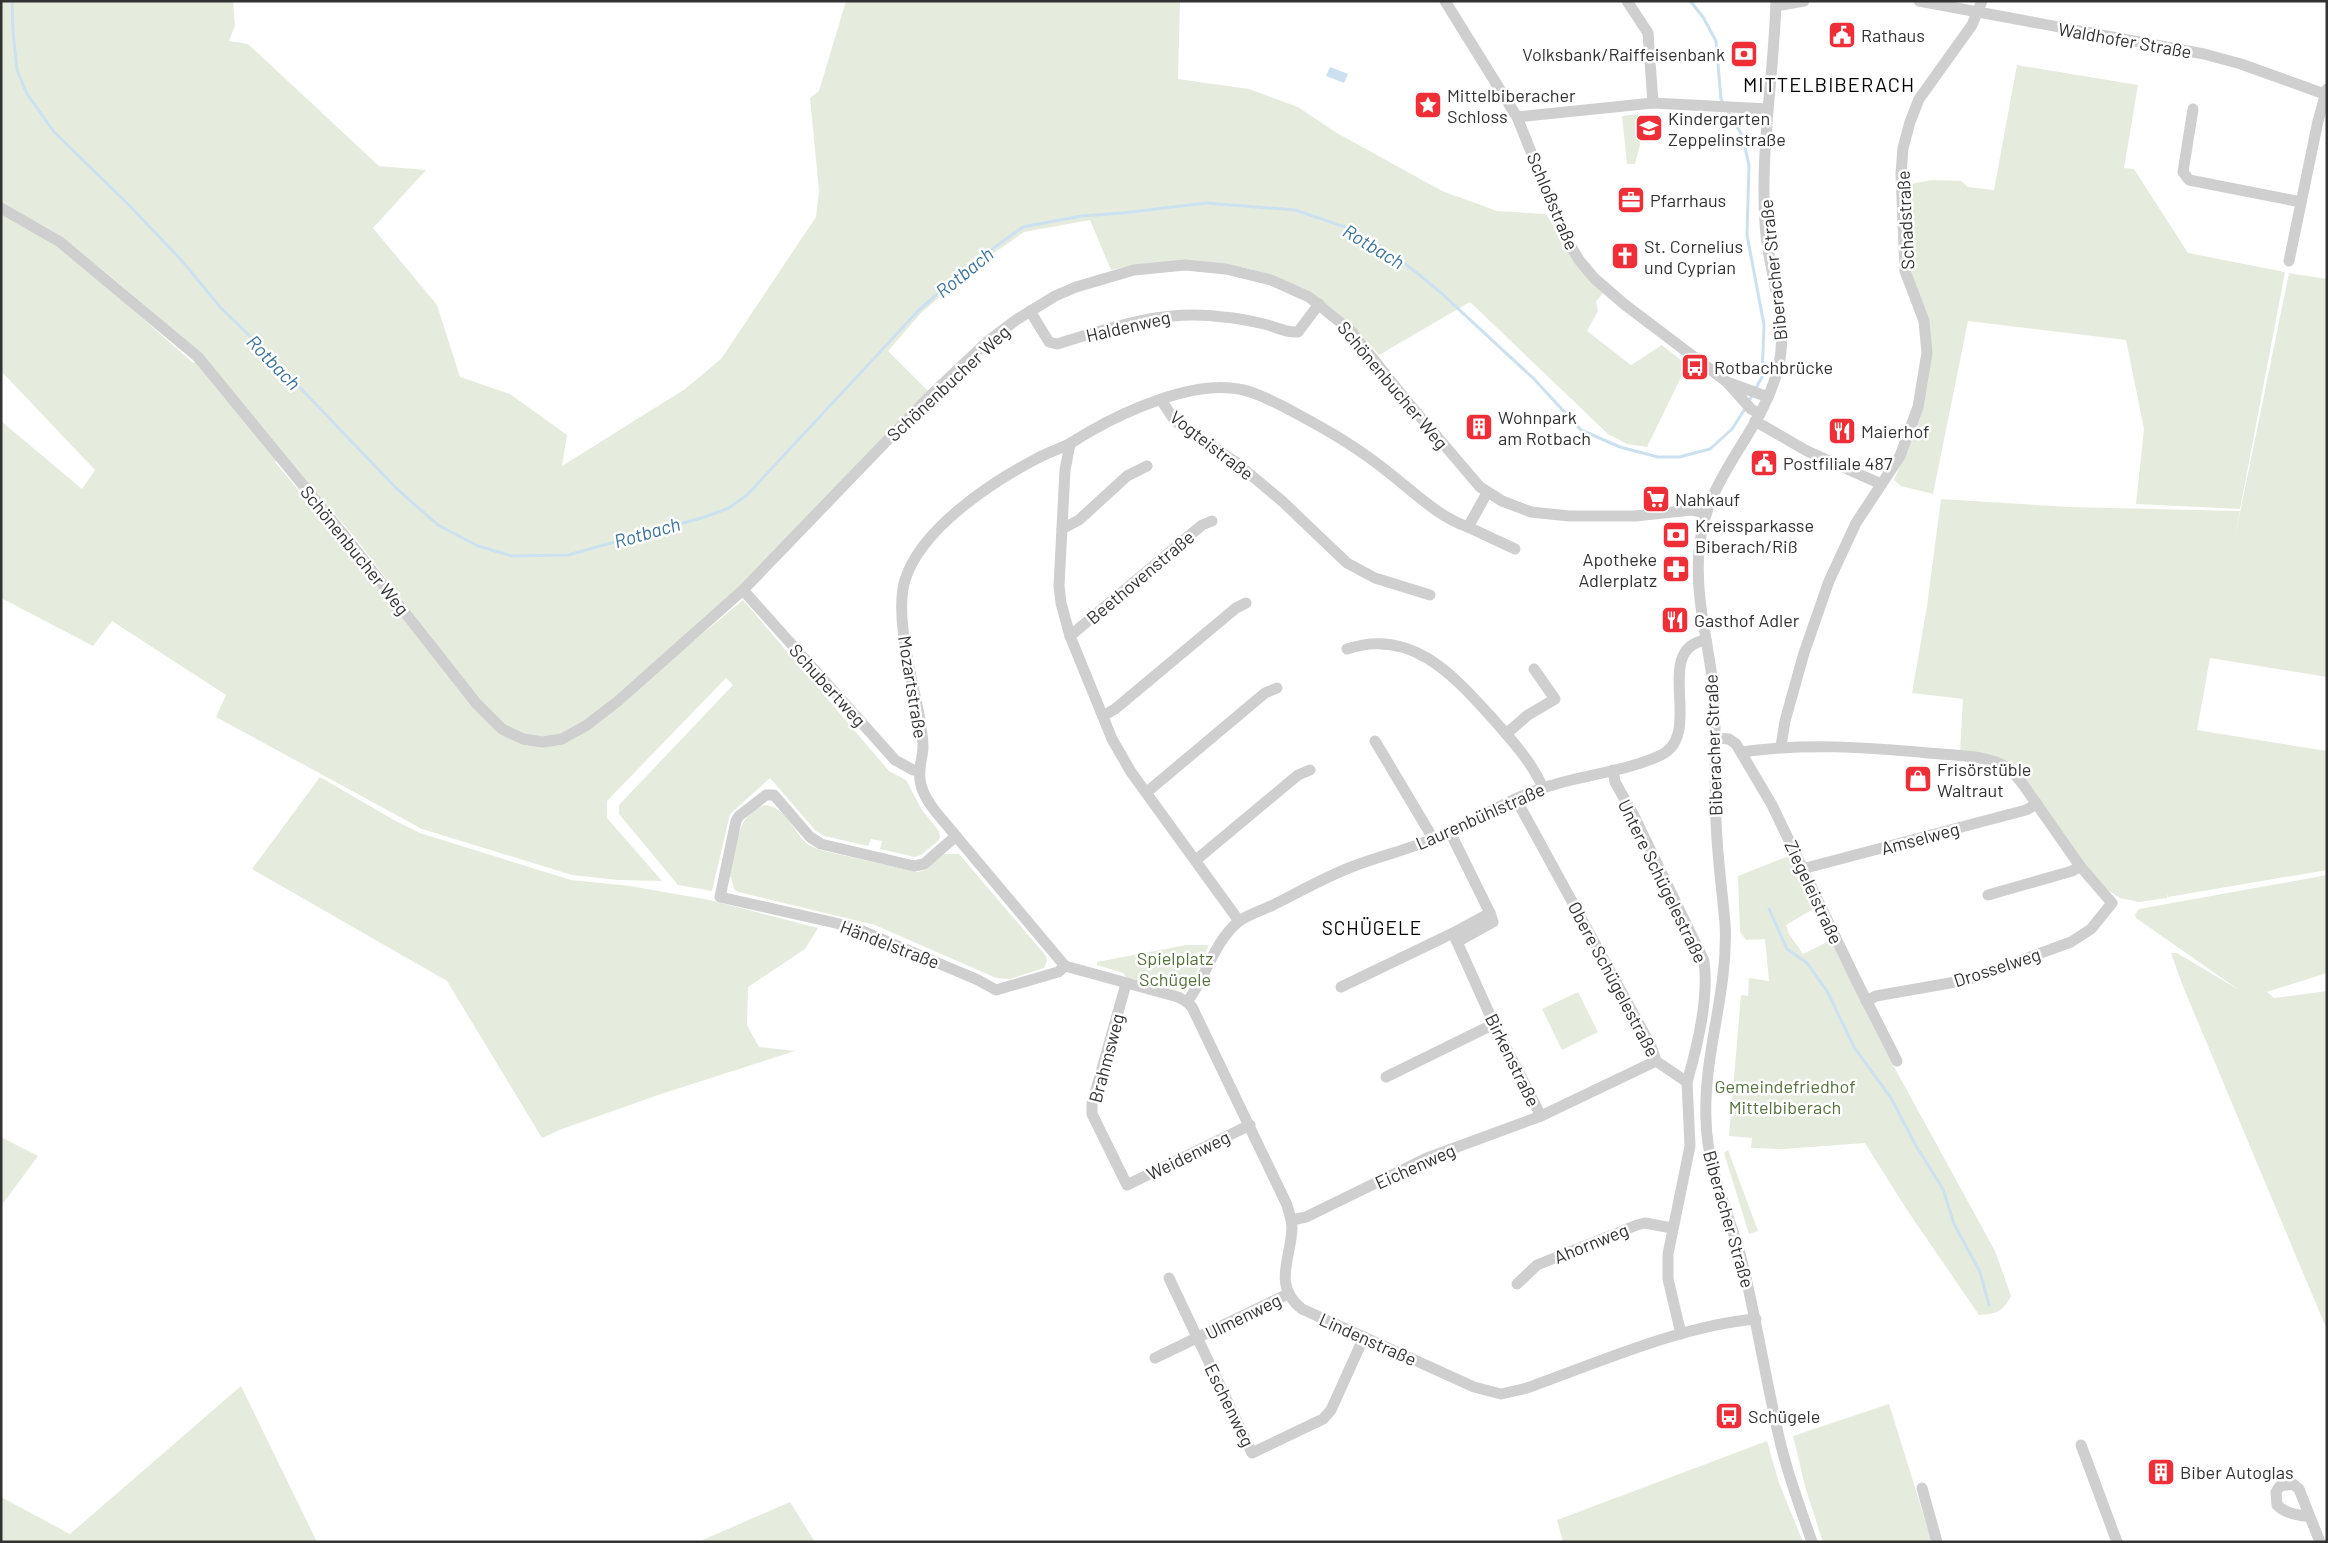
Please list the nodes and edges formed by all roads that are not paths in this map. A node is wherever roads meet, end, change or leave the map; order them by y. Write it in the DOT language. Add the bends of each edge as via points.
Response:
graph roads {
  1 [pos="1445,1"];
  2 [pos="1627,1"];
  3 [pos="1804,1"];
  4 [pos="1919,1"];
  5 [pos="1776,4"];
  6 [pos="1980,7"];
  7 [pos="2326,92"];
  8 [pos="1653,103"];
  9 [pos="1768,109"];
  10 [pos="2193,109"];
  11 [pos="1517,117"];
  12 [pos="2301,202"];
  13 [pos="1,208"];
  14 [pos="2289,261"];
  15 [pos="1319,304"];
  16 [pos="1030,311"];
  17 [pos="1727,382"];
  18 [pos="1759,393"];
  19 [pos="1161,400"];
  20 [pos="1752,411"];
  21 [pos="1070,444"];
  22 [pos="1147,466"];
  23 [pos="1881,484"];
  24 [pos="1487,493"];
  25 [pos="1706,513"];
  26 [pos="1212,522"];
  27 [pos="1468,527"];
  28 [pos="1062,529"];
  29 [pos="1515,549"];
  30 [pos="743,590"];
  31 [pos="1430,595"];
  32 [pos="1246,604"];
  33 [pos="1070,636"];
  34 [pos="1706,640"];
  35 [pos="1346,649"];
  36 [pos="1534,669"];
  37 [pos="1277,688"];
  38 [pos="1103,716"];
  39 [pos="1506,734"];
  40 [pos="1716,738"];
  41 [pos="1375,741"];
  42 [pos="1781,746"];
  43 [pos="1741,752"];
  44 [pos="920,770"];
  45 [pos="1310,770"];
  46 [pos="1613,770"];
  47 [pos="1543,788"];
  48 [pos="1147,792"];
  49 [pos="1516,799"];
  50 [pos="2036,804"];
  51 [pos="1450,832"];
  52 [pos="956,836"];
  53 [pos="1434,840"];
  54 [pos="1196,860"];
  55 [pos="2080,866"];
  56 [pos="1802,869"];
  57 [pos="1988,895"];
  58 [pos="1239,921"];
  59 [pos="1455,937"];
  60 [pos="1065,966"];
  61 [pos="1126,984"];
  62 [pos="1341,987"];
  63 [pos="1866,1001"];
  64 [pos="1188,1002"];
  65 [pos="1494,1024"];
  66 [pos="1656,1061"];
  67 [pos="1897,1061"];
  68 [pos="1386,1077"];
  69 [pos="1687,1082"];
  70 [pos="1541,1116"];
  71 [pos="1250,1125"];
  72 [pos="1127,1185"];
  73 [pos="1292,1220"];
  74 [pos="1672,1228"];
  75 [pos="1169,1278"];
  76 [pos="1517,1284"];
  77 [pos="1288,1294"];
  78 [pos="1756,1319"];
  79 [pos="1681,1334"];
  80 [pos="1364,1337"];
  81 [pos="1198,1338"];
  82 [pos="1155,1358"];
  83 [pos="2081,1445"];
  84 [pos="1922,1488"];
  85 [pos="2310,1518"];
  86 [pos="1812,1542"];
  87 [pos="1937,1542"];
  88 [pos="2117,1542"];
  89 [pos="2320,1542"];
  1 -- 11 [label="street, Schloßstraße"];
  2 -- 8 [label="street" via="1648,33"];
  3 -- 5 [label="street"];
  4 -- 6 [label="street, Waldhofer Straße"];
  5 -- 9 [label="street, Biberacher Straße"];
  6 -- 7 [label="street, Waldhofer Straße" via="2204,54"];
  6 -- 23 [label="street, Schadstraße" via="1972,25 1919,99 1903,148 1905,271 1924,321 1927,353 1913,424 1900,456"];
  7 -- 12 [label="street"];
  8 -- 9 [label="street"];
  8 -- 11 [label="street"];
  9 -- 18 [label="street, Biberacher Straße" via="1764,221 1780,322 1781,352 1775,379"];
  10 -- 12 [label="street" via="2183,172 2188,180"];
  11 -- 17 [label="street, Schloßstraße" via="1566,238 1579,260 1624,304"];
  12 -- 14 [label="street"];
  13 -- 30 [label="street, Schönenbucher Weg" via="60,242 198,357 476,703 502,729 523,739 543,742 562,739 587,725"];
  15 -- 16 [label="street, Schönenbucher Weg" via="1271,280 1226,269 1185,265 1114,275 1076,287"];
  15 -- 16 [label="street, Haldenweg" via="1298,332 1231,318 1181,314 1121,324 1057,344 1049,342"];
  15 -- 24 [label="street, Schönenbucher Weg" via="1351,331"];
  16 -- 30 [label="street, Schönenbucher Weg" via="987,342 938,389"];
  17 -- 18 [label="street, Schloßstraße"];
  17 -- 20 [label="street, Schloßstraße"];
  18 -- 20 [label="street, Biberacher Straße"];
  19 -- 21 [label="street, Mozartstraße" via="1090,431"];
  19 -- 27 [label="street, Vogteistraße" via="1198,388 1219,387 1242,389 1266,397 1348,442 1438,512"];
  19 -- 31 [label="street, Vogteistraße" via="1175,421 1234,461 1347,563 1375,578"];
  20 -- 23 [label="street, Schloßstraße" via="1807,451"];
  20 -- 25 [label="street, Biberacher Straße"];
  21 -- 28 [label="street, Beethovenstraße" via="1065,470"];
  21 -- 44 [label="street, Mozartstraße" via="1013,471 951,516 936,530 911,565 901,611 922,733"];
  22 -- 28 [label="street" via="1127,476 1079,520"];
  23 -- 42 [label="street, Schadstraße" via="1856,523 1820,604 1785,721"];
  24 -- 25 [label="street, Schönenbucher Weg" via="1518,508 1546,514 1635,516 1692,510"];
  24 -- 27 [label="street"];
  25 -- 34 [label="street, Biberacher Straße" via="1698,566"];
  26 -- 33 [label="street, Beethovenstraße" via="1202,526"];
  27 -- 29 [label="street, Vogteistraße"];
  28 -- 33 [label="street, Beethovenstraße" via="1060,595"];
  30 -- 44 [label="street, Schubertweg" via="895,760 913,770"];
  32 -- 38 [label="street" via="1236,608"];
  33 -- 38 [label="street, Beethovenstraße"];
  34 -- 40 [label="street, Biberacher Straße"];
  34 -- 46 [label="street, Laurenbühlstraße" via="1693,642 1682,658 1676,742 1658,757"];
  35 -- 39 [label="street" via="1362,644 1386,644 1415,651 1431,659 1456,679"];
  36 -- 39 [label="street" via="1555,700 1528,715"];
  37 -- 48 [label="street" via="1257,699"];
  38 -- 48 [label="street, Beethovenstraße" via="1131,772"];
  39 -- 47 [label="street" via="1536,771"];
  40 -- 43 [label="street, Ziegeleistraße" via="1730,740"];
  40 -- 78 [label="street, Biberacher Straße" via="1716,823 1726,949 1706,1120 1712,1167 1741,1258"];
  41 -- 53 [label="street"];
  42 -- 43 [label="street"];
  42 -- 50 [label="street" via="1875,748 1988,760 2005,766 2014,774"];
  43 -- 56 [label="street, Ziegeleistraße" via="1772,805"];
  44 -- 52 [label="street, Mozartstraße" via="920,784 926,799"];
  45 -- 54 [label="street" via="1298,775"];
  46 -- 47 [label="street, Laurenbühlstraße"];
  46 -- 69 [label="street, Untere Schügelestraße" via="1619,791 1704,961 1698,1039"];
  47 -- 49 [label="street, Laurenbühlstraße"];
  48 -- 54 [label="street, Beethovenstraße"];
  49 -- 51 [label="street, Laurenbühlstraße"];
  49 -- 66 [label="street, Obere Schügelestraße" via="1651,1046"];
  50 -- 55 [label="street"];
  50 -- 56 [label="street, Amselweg" via="2026,810"];
  51 -- 53 [label="street, Laurenbühlstraße"];
  51 -- 59 [label="street" via="1490,913"];
  52 -- 60 [label="street, Mozartstraße"];
  52 -- 60 [label="street, Händelstraße" via="924,864 914,866 821,844 810,837 774,795 766,795 736,821 720,897 853,927 996,990 1058,972"];
  53 -- 58 [label="street, Laurenbühlstraße" via="1352,867"];
  54 -- 58 [label="street, Beethovenstraße"];
  55 -- 57 [label="street"];
  55 -- 63 [label="street, Drosselweg" via="2112,903 2091,929 2071,942 1967,980 1876,996"];
  56 -- 63 [label="street, Ziegeleistraße"];
  58 -- 64 [label="street, Laurenbühlstraße" via="1222,942"];
  59 -- 62 [label="street"];
  59 -- 65 [label="street, Birkenstraße"];
  60 -- 61 [label="street"];
  61 -- 64 [label="street"];
  61 -- 72 [label="street, Brahmsweg" via="1092,1104 1092,1114"];
  63 -- 67 [label="street, Ziegeleistraße"];
  64 -- 71 [label="street"];
  65 -- 68 [label="street"];
  65 -- 70 [label="street, Birkenstraße"];
  66 -- 69 [label="street, Obere Schügelestraße"];
  66 -- 70 [label="street, Birkenstraße"];
  69 -- 74 [label="street" via="1690,1146"];
  70 -- 73 [label="street, Eichenweg" via="1427,1158"];
  71 -- 72 [label="street, Weidenweg"];
  71 -- 73 [label="street"];
  73 -- 77 [label="street" via="1285,1279"];
  74 -- 76 [label="street, Ahornweg" via="1645,1223 1637,1225 1537,1265"];
  74 -- 79 [label="street" via="1668,1279"];
  75 -- 81 [label="street, Ulmenweg"];
  77 -- 80 [label="street, Lindenstraße" via="1302,1309"];
  77 -- 81 [label="street, Ulmenweg"];
  78 -- 79 [label="street, Lindenstraße"];
  78 -- 86 [label="street, Biberacher Straße" via="1777,1431"];
  79 -- 80 [label="street, Lindenstraße" via="1527,1388 1501,1394 1474,1387"];
  80 -- 81 [label="street, Eschenweg" via="1331,1410 1323,1419 1252,1453"];
  81 -- 82 [label="street, Ulmenweg"];
  83 -- 88 [label="street"];
  84 -- 87 [label="street"];
  85 -- 89 [label="street"];
}
